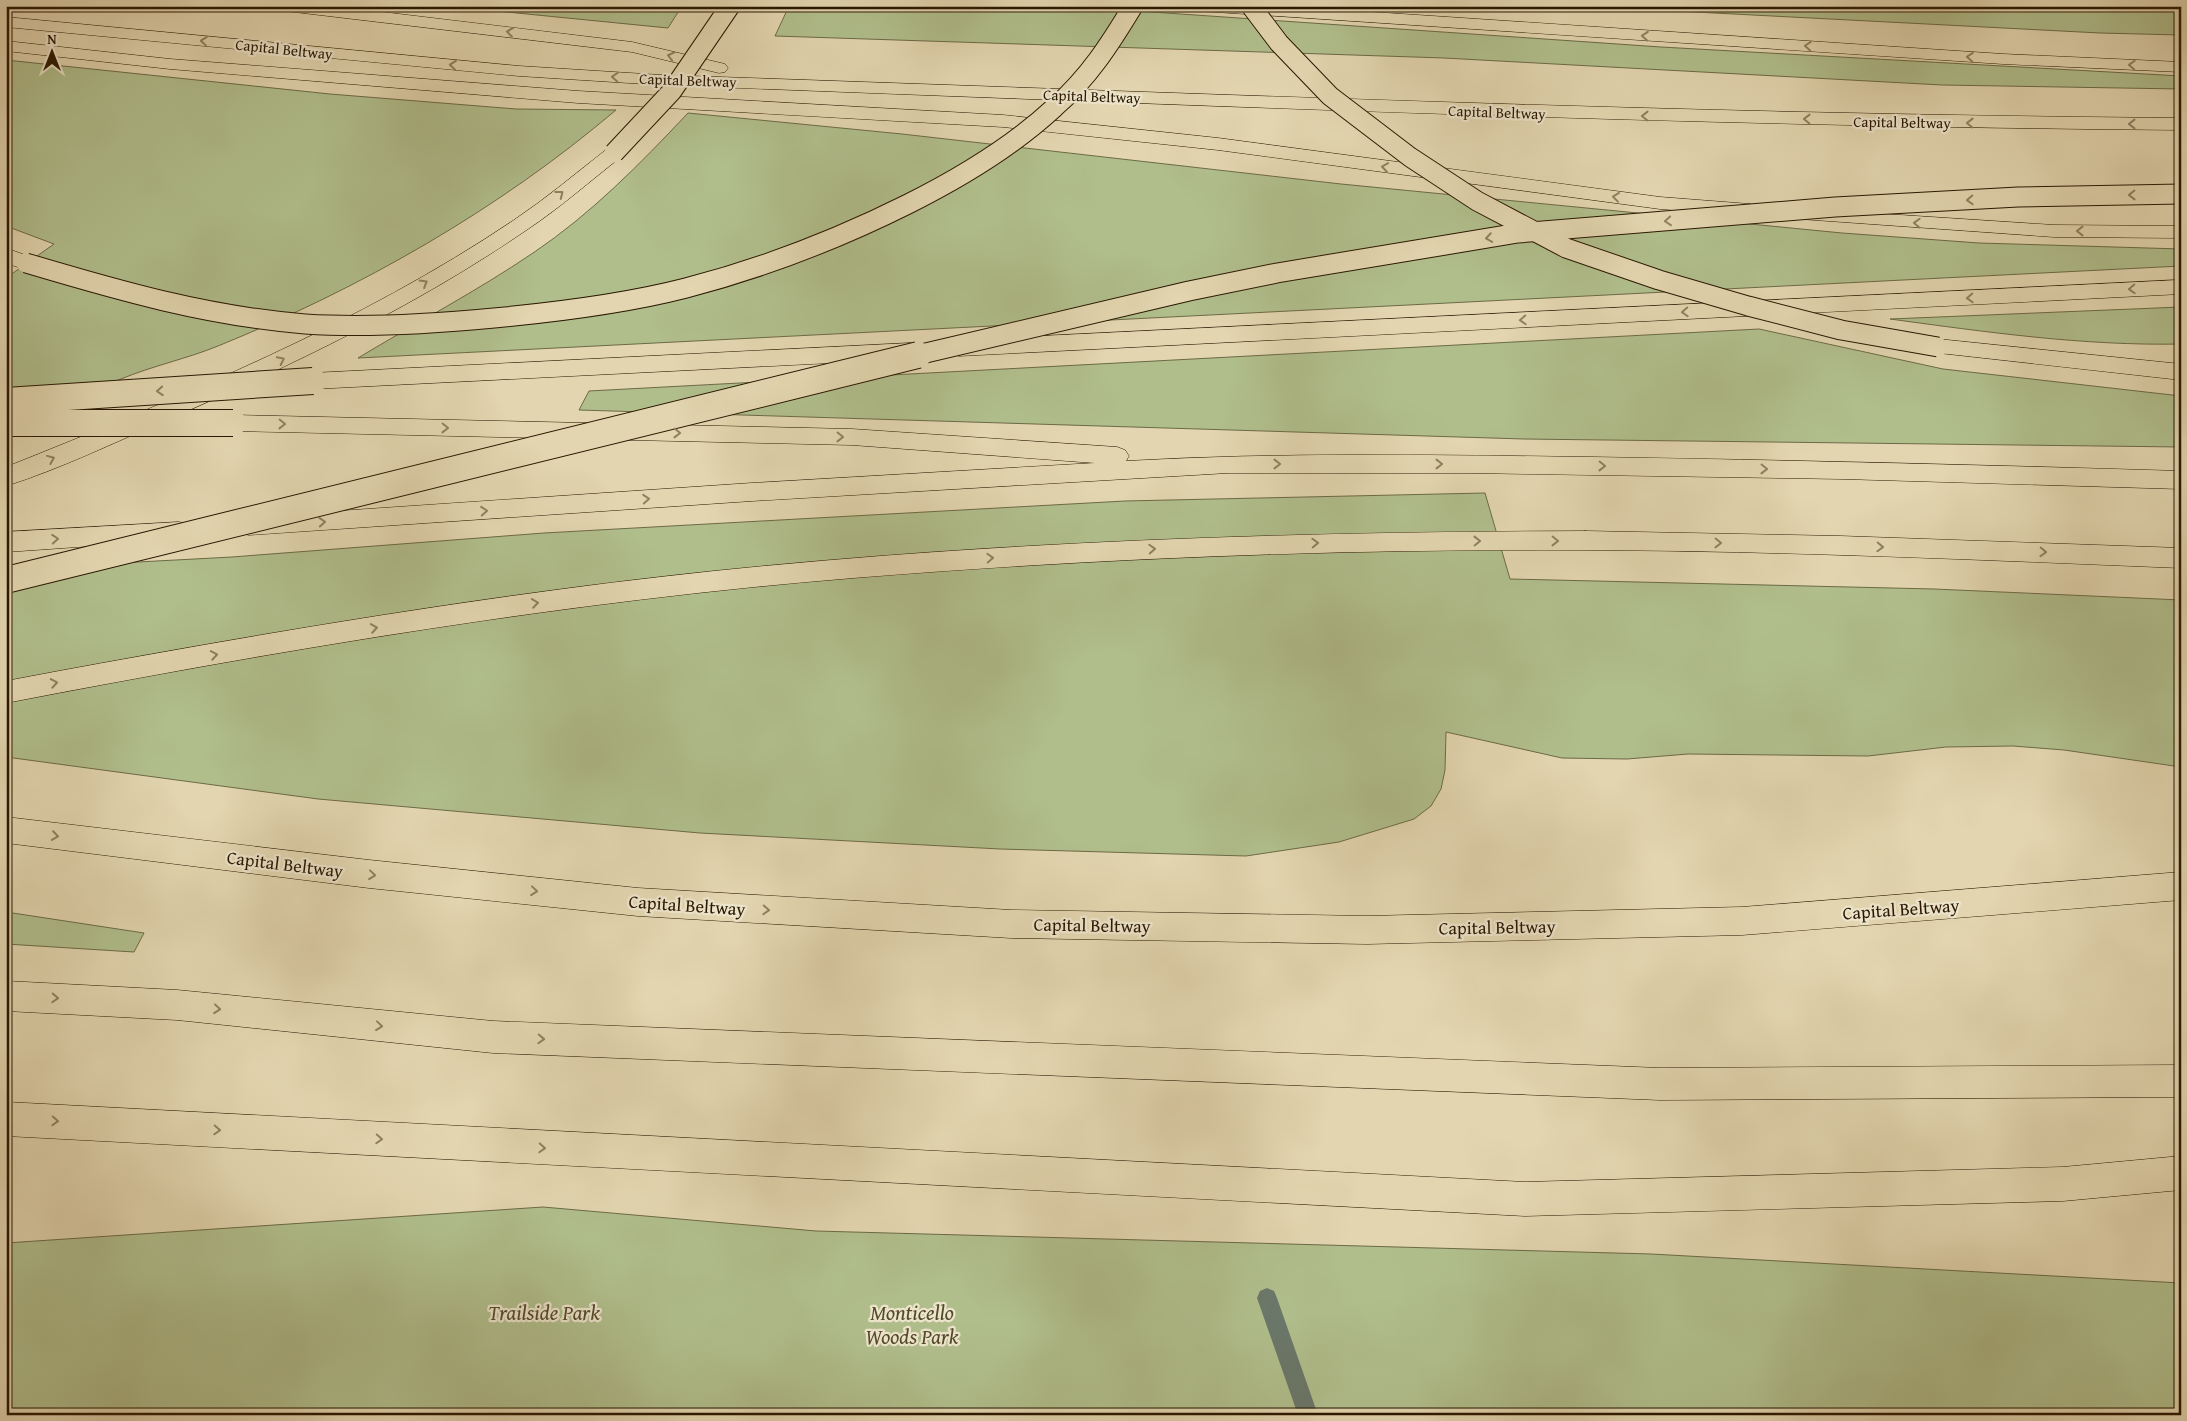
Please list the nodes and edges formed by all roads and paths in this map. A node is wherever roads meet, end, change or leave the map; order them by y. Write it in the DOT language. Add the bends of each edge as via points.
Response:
graph roads {
  1 [pos="286,6"];
  2 [pos="730,6"];
  3 [pos="1133,6"];
  4 [pos="1200,6"];
  5 [pos="1251,6"];
  6 [pos="6,22"];
  7 [pos="6,46"];
  8 [pos="2181,67"];
  9 [pos="786,84"];
  10 [pos="2181,124"];
  11 [pos="2181,194"];
  12 [pos="2181,232"];
  13 [pos="6,255"];
  14 [pos="2181,287"];
  15 [pos="1938,347"];
  16 [pos="2181,365"];
  17 [pos="2181,372"];
  18 [pos="6,401"];
  19 [pos="6,423"];
  20 [pos="1228,464"];
  21 [pos="6,477"];
  22 [pos="2181,480"];
  23 [pos="6,542"];
  24 [pos="2181,558"];
  25 [pos="6,580"];
  26 [pos="6,692"];
  27 [pos="6,830"];
  28 [pos="2181,886"];
  29 [pos="6,996"];
  30 [pos="2181,1081"];
  31 [pos="6,1119"];
  32 [pos="2181,1173"];
  9 -- 1 [label="highway, one-way" via="632,46"];
  21 -- 2 [label="highway, one-way, bridge" via="147,420 283,359 408,293 522,224 614,153 672,91"];
  3 -- 13 [label="highway, bridge" via="1121,32 1082,82 1032,128 966,173 895,211 808,248 686,288 593,306 475,322 353,326 252,318 151,299"];
  8 -- 4 [label="highway, one-way" via="2003,59"];
  5 -- 15 [label="highway, bridge" via="1280,43 1337,102 1410,157 1477,201 1566,248 1748,306 1841,330"];
  9 -- 6 [label="highway, Capital Beltway, one-way" via="519,71"];
  12 -- 7 [label="highway, one-way" via="2054,231 1660,203 1209,143 1012,122 578,97 189,66"];
  10 -- 9 [label="highway, Capital Beltway, one-way" via="1985,124 1528,113"];
  11 -- 25 [label="highway, one-way, bridge" via="2018,197 1835,207 1528,232 1277,274 1180,293 780,387"];
  14 -- 18 [label="highway, one-way, bridge" via="313,381"];
  15 -- 16 [label="highway"];
  15 -- 17 [label="highway"];
  19 -- 20 [label="highway, one-way, bridge" via="234,423 852,437"];
  20 -- 22 [label="highway, one-way" via="1468,464"];
  23 -- 20 [label="highway, one-way"];
  26 -- 24 [label="highway, one-way" via="342,633 556,600 752,577 942,561 1216,546 1507,541 1731,543"];
  27 -- 28 [label="highway, Capital Beltway, one-way" via="369,874 638,902 1011,924 1367,930 1742,921"];
  29 -- 30 [label="highway, one-way" via="177,1005 493,1037 1620,1083"];
  31 -- 32 [label="highway, one-way" via="1525,1199 2063,1184"];
}
